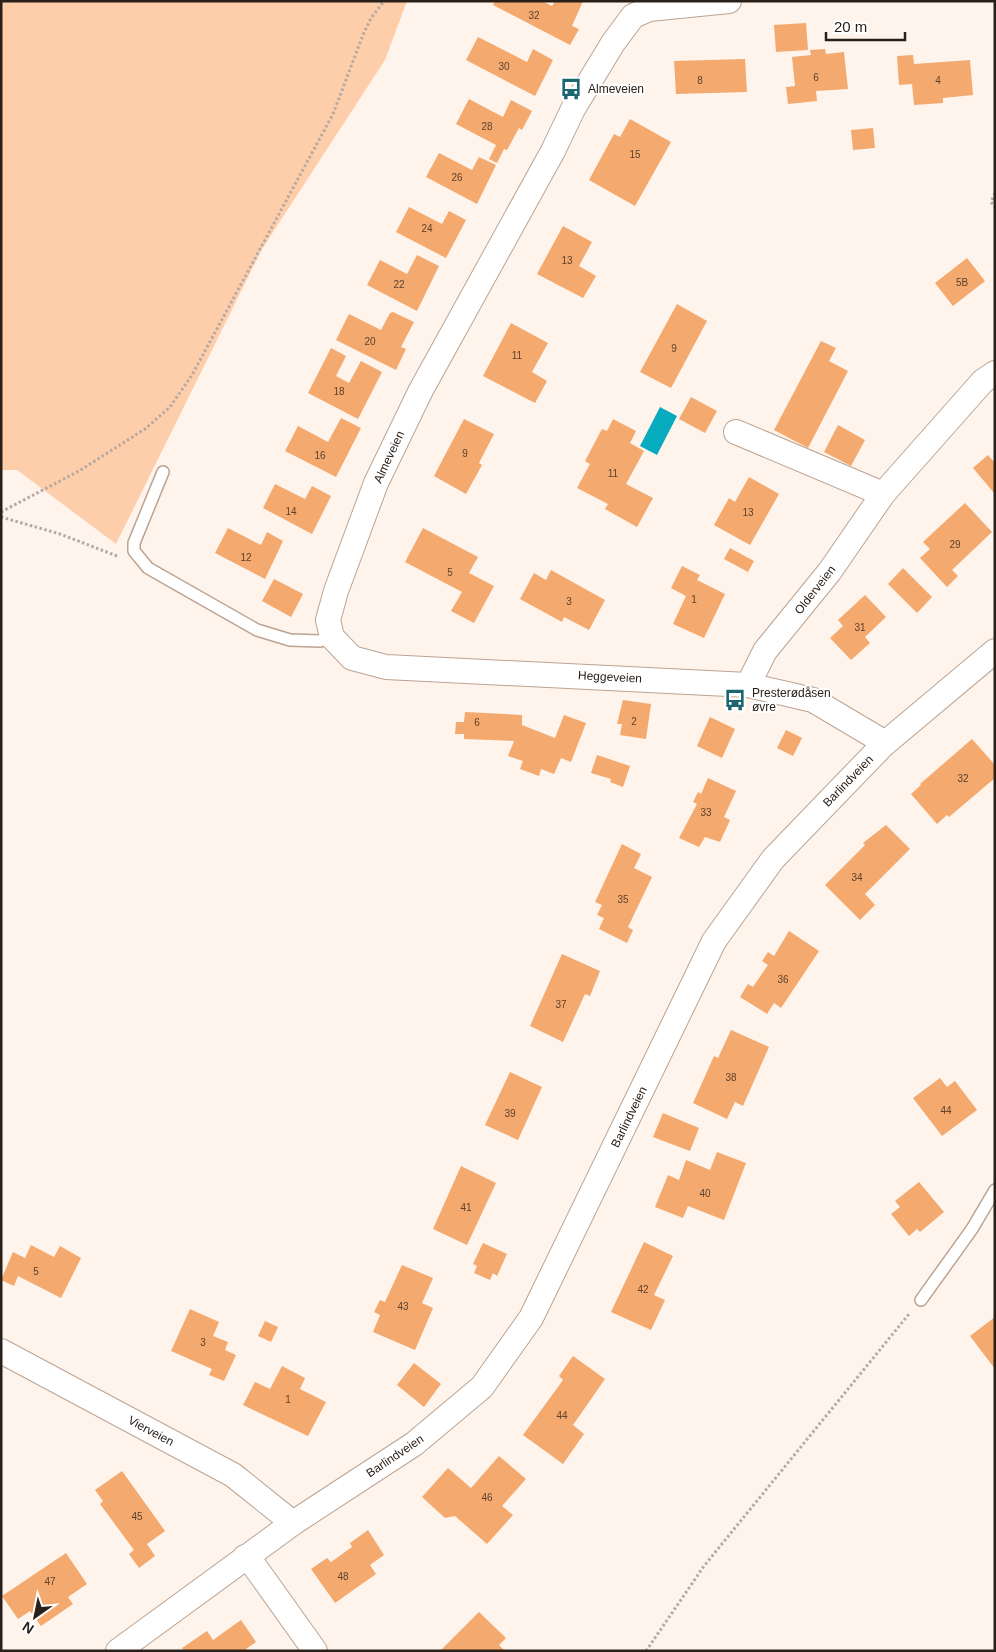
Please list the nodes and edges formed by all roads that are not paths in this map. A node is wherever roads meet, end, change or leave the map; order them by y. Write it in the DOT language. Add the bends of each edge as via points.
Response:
graph roads {
  1 [pos="729,1"];
  2 [pos="649,5"];
  3 [pos="995,373"];
  4 [pos="736,432"];
  5 [pos="163,472"];
  6 [pos="883,494"];
  7 [pos="332,637"];
  8 [pos="995,651"];
  9 [pos="748,685"];
  10 [pos="883,744"];
  11 [pos="995,1190"];
  12 [pos="921,1300"];
  13 [pos="1,1351"];
  14 [pos="293,1523"];
  15 [pos="245,1557"];
  16 [pos="118,1651"];
  17 [pos="314,1651"];
  1 -- 2 [label="street"];
  2 -- 7 [label="street, Almeveien" via="633,16 613,43 573,109 421,390 376,483 336,591 328,620"];
  3 -- 6 [label="street, Olderveien" via="983,381"];
  4 -- 6 [label="street"];
  5 -- 7 [label="lane" via="134,543 134,551 148,568 257,630 290,640 320,641"];
  6 -- 9 [label="street, Olderveien" via="830,571 765,651"];
  7 -- 9 [label="street, Heggeveien" via="352,658 386,667"];
  8 -- 10 [label="street, Barlindveien"];
  9 -- 10 [label="street, Heggeveien" via="813,700"];
  10 -- 14 [label="street, Barlindveien" via="773,859 714,941 531,1318 482,1387 414,1444"];
  11 -- 12 [label="lane" via="972,1229"];
  13 -- 14 [label="street, Vierveien" via="234,1475"];
  14 -- 15 [label="street, Barlindveien"];
  15 -- 16 [label="street, Barlindveien"];
  15 -- 17 [label="street"];
}
